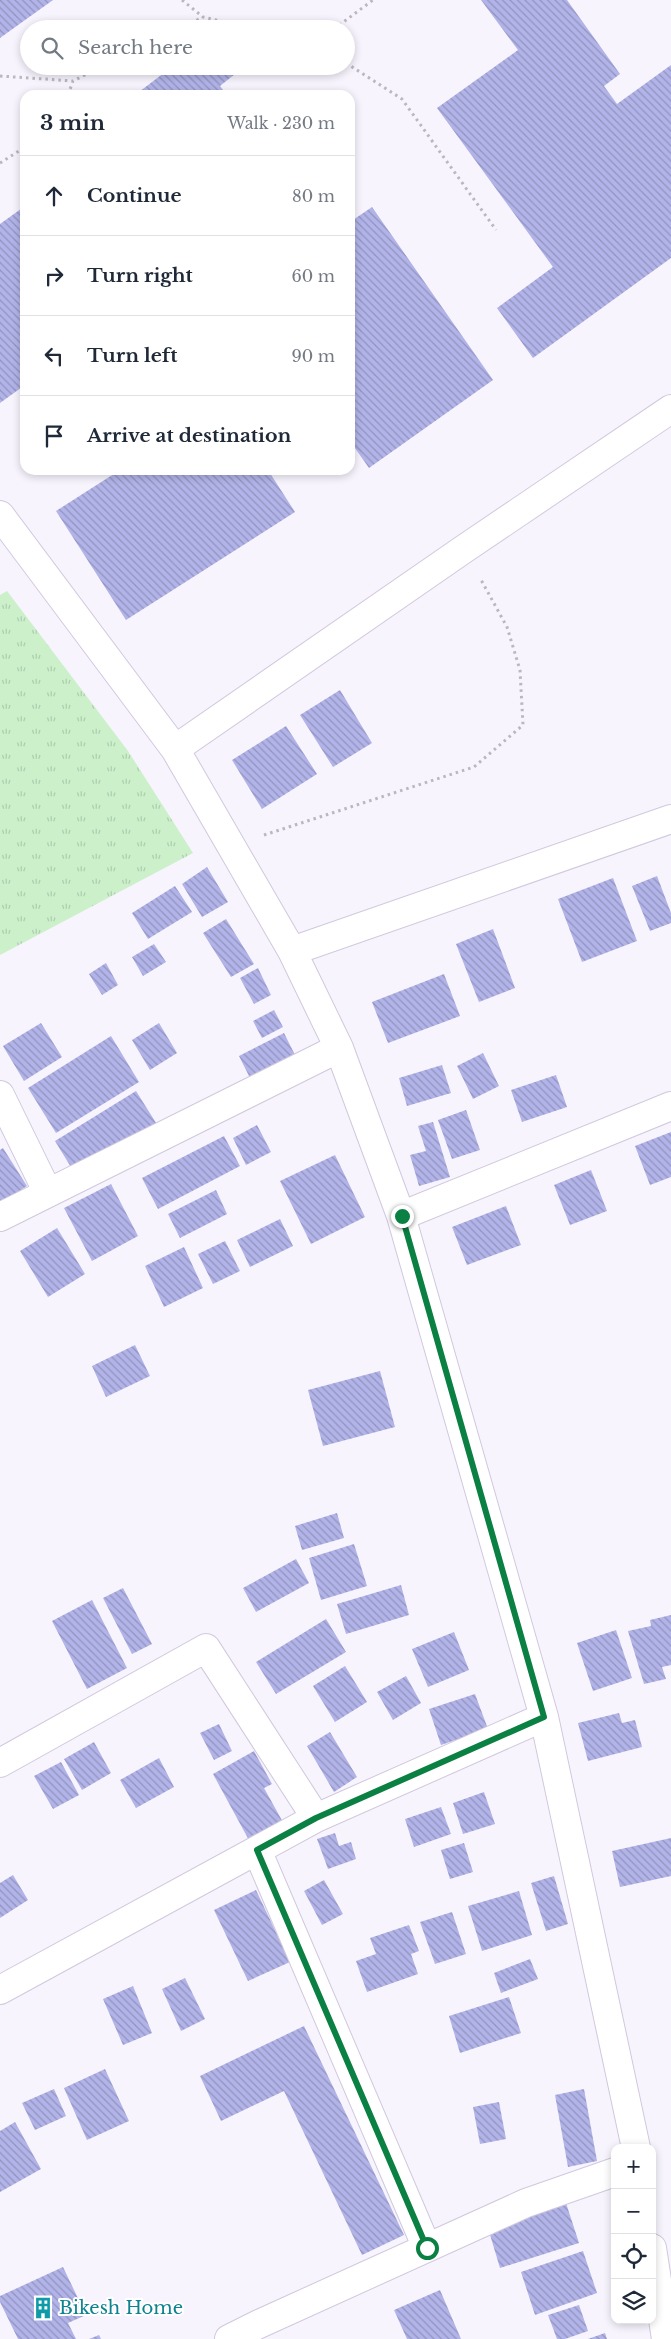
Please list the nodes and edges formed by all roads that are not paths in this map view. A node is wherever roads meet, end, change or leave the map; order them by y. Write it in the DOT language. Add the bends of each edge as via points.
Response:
graph roads {
  1 [pos="671,409"];
  2 [pos="0,516"];
  3 [pos="175,749"];
  4 [pos="671,819"];
  5 [pos="292,951"];
  6 [pos="339,1048"];
  7 [pos="0,1095"];
  8 [pos="671,1106"];
  9 [pos="48,1193"];
  10 [pos="402,1216"];
  11 [pos="0,1217"];
  12 [pos="544,1717"];
  13 [pos="0,1762"];
  14 [pos="316,1818"];
  15 [pos="257,1850"];
  16 [pos="0,1990"];
  17 [pos="635,2144"];
  18 [pos="611,2173"];
  19 [pos="427,2248"];
  20 [pos="656,2274"];
  21 [pos="229,2339"];
  22 [pos="666,2339"];
  1 -- 3 [label="street"];
  2 -- 3 [label="street"];
  3 -- 5 [label="street"];
  4 -- 5 [label="street"];
  5 -- 6 [label="street"];
  6 -- 9 [label="street"];
  6 -- 10 [label="street"];
  7 -- 9 [label="street"];
  8 -- 10 [label="street"];
  9 -- 11 [label="street"];
  10 -- 12 [label="street"];
  12 -- 14 [label="street"];
  12 -- 17 [label="street"];
  13 -- 14 [label="street" via="206,1648"];
  14 -- 15 [label="street"];
  15 -- 16 [label="street"];
  15 -- 19 [label="street"];
  18 -- 19 [label="street" via="526,2203"];
  19 -- 21 [label="street"];
  20 -- 22 [label="street"];
}
